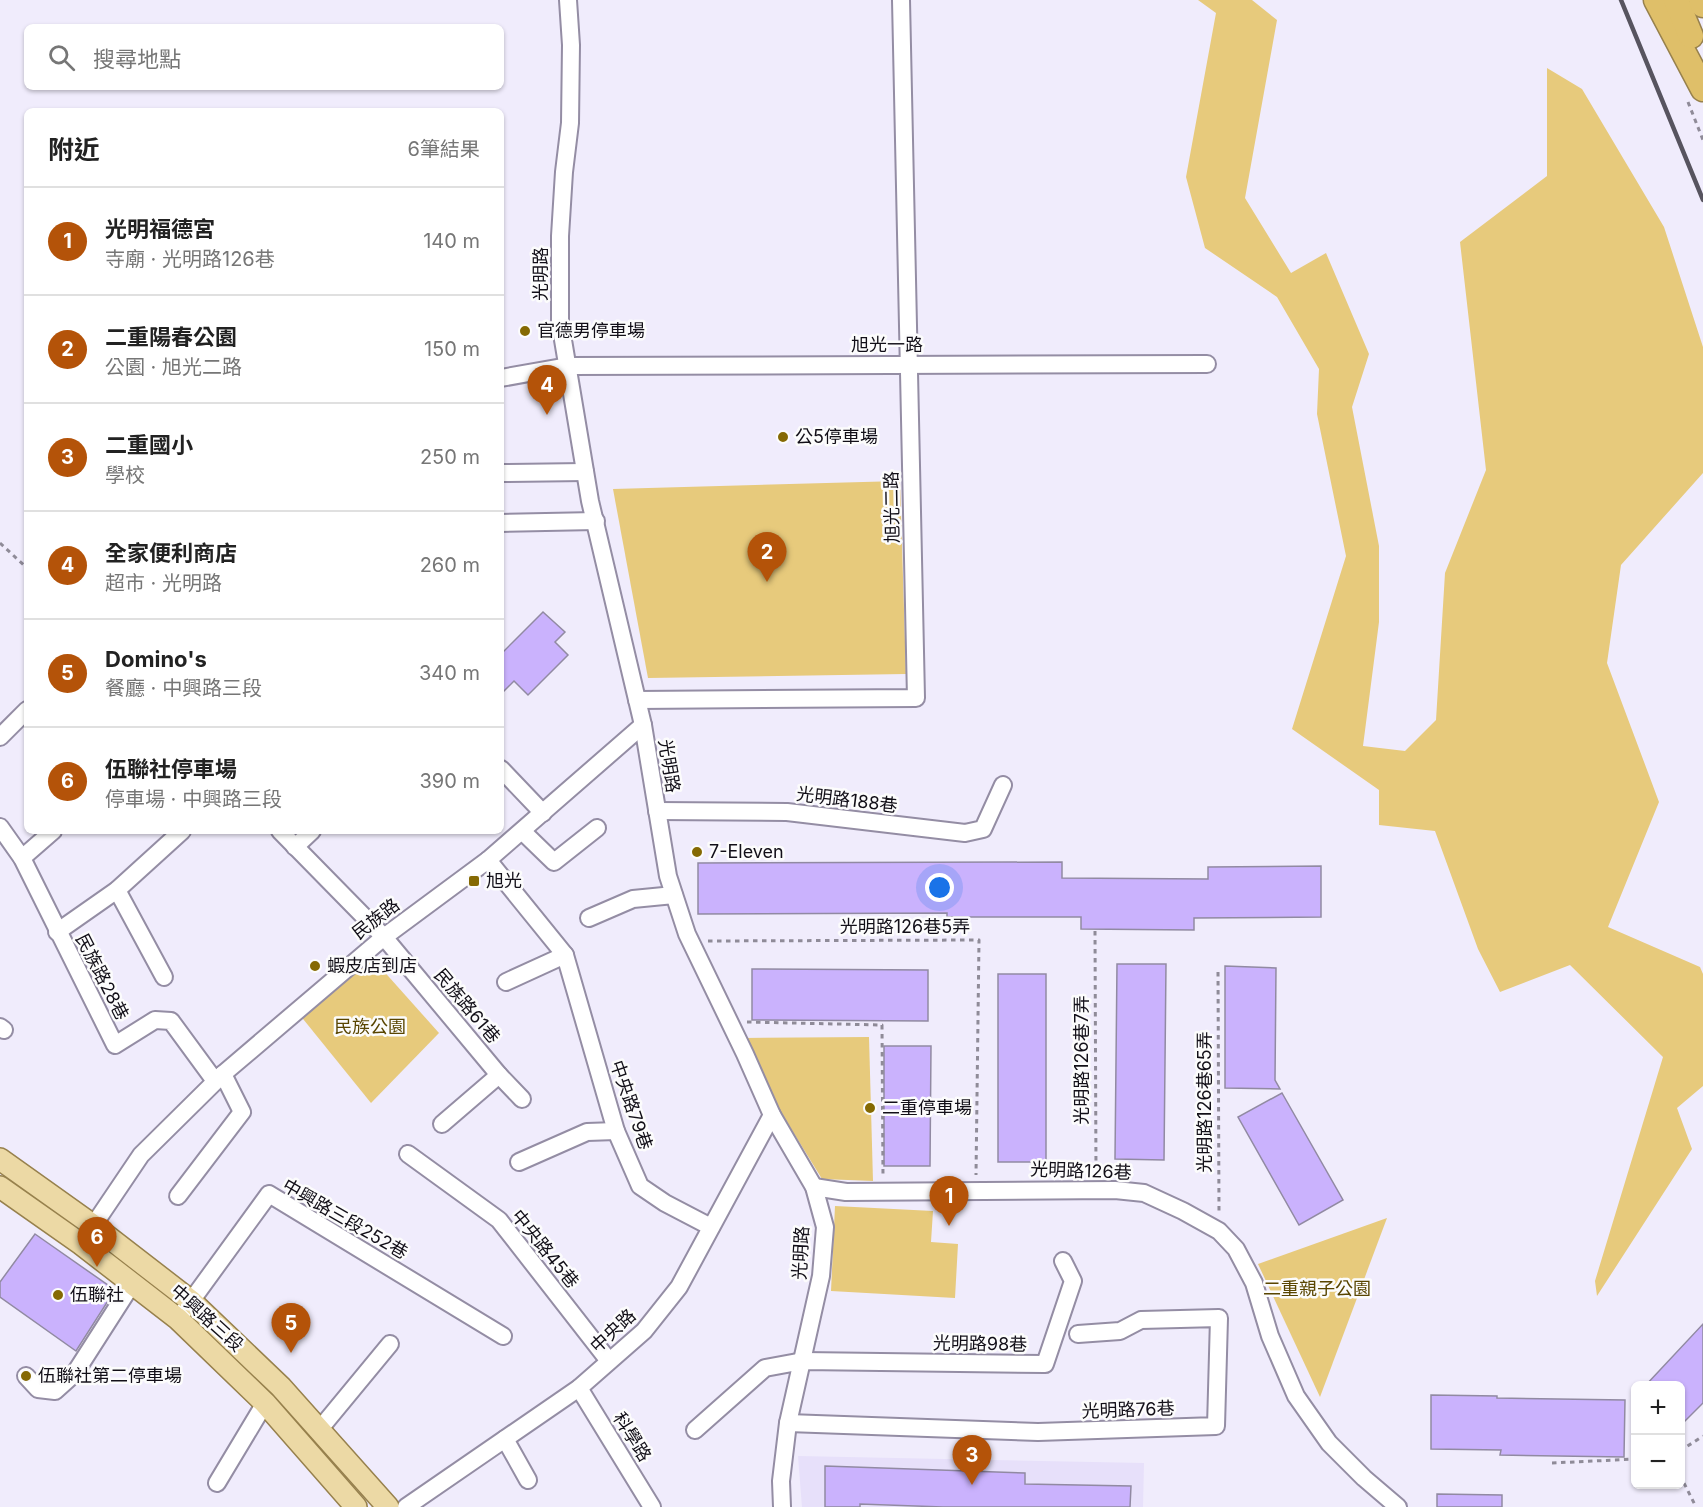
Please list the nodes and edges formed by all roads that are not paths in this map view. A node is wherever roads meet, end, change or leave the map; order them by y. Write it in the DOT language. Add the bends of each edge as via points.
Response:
graph roads {
  1 [pos="568,0"];
  2 [pos="901,0"];
  3 [pos="1656,0"];
  4 [pos="1676,0"];
  5 [pos="1701,0"];
  6 [pos="1703,5"];
  7 [pos="1703,68"];
  8 [pos="1703,89"];
  9 [pos="1207,364"];
  10 [pos="910,365"];
  11 [pos="568,366"];
  12 [pos="504,377"];
  13 [pos="585,472"];
  14 [pos="504,473"];
  15 [pos="596,521"];
  16 [pos="504,523"];
  17 [pos="637,700"];
  18 [pos="24,713"];
  19 [pos="643,724"];
  20 [pos="0,737"];
  21 [pos="504,772"];
  22 [pos="1003,785"];
  23 [pos="657,811"];
  24 [pos="543,813"];
  25 [pos="0,827"];
  26 [pos="597,828"];
  27 [pos="522,831"];
  28 [pos="50,834"];
  29 [pos="180,834"];
  30 [pos="283,834"];
  31 [pos="309,834"];
  32 [pos="295,847"];
  33 [pos="22,858"];
  34 [pos="488,860"];
  35 [pos="117,890"];
  36 [pos="674,895"];
  37 [pos="589,918"];
  38 [pos="57,932"];
  39 [pos="384,937"];
  40 [pos="565,956"];
  41 [pos="164,977"];
  42 [pos="506,982"];
  43 [pos="499,1075"];
  44 [pos="219,1078"];
  45 [pos="522,1099"];
  46 [pos="772,1115"];
  47 [pos="442,1124"];
  48 [pos="616,1131"];
  49 [pos="408,1154"];
  50 [pos="0,1159"];
  51 [pos="519,1162"];
  52 [pos="0,1187"];
  53 [pos="813,1187"];
  54 [pos="178,1196"];
  55 [pos="93,1226"];
  56 [pos="711,1227"];
  57 [pos="81,1244"];
  58 [pos="1063,1261"];
  59 [pos="132,1284"];
  60 [pos="191,1301"];
  61 [pos="178,1319"];
  62 [pos="1078,1334"];
  63 [pos="503,1336"];
  64 [pos="390,1344"];
  65 [pos="609,1361"];
  66 [pos="803,1361"];
  67 [pos="26,1376"];
  68 [pos="579,1388"];
  69 [pos="265,1403"];
  70 [pos="788,1423"];
  71 [pos="319,1430"];
  72 [pos="695,1430"];
  73 [pos="505,1439"];
  74 [pos="528,1479"];
  75 [pos="217,1483"];
  76 [pos="356,1507"];
  77 [pos="388,1507"];
  78 [pos="406,1507"];
  79 [pos="652,1507"];
  80 [pos="782,1507"];
  81 [pos="1398,1507"];
  1 -- 11 [label="street, 光明路" via="570,123 561,236 561,322"];
  2 -- 10 [label="street, 旭光二路"];
  3 -- 8 [label="highway"];
  4 -- 7 [label="highway"];
  5 -- 6 [label="highway"];
  9 -- 10 [label="street, 旭光一路"];
  10 -- 11 [label="street, 旭光一路"];
  10 -- 17 [label="street, 旭光二路" via="916,698"];
  11 -- 12 [label="street, 旭光一路"];
  11 -- 13 [label="street, 光明路"];
  13 -- 14 [label="street"];
  13 -- 15 [label="street, 光明路"];
  15 -- 16 [label="street"];
  15 -- 17 [label="street, 光明路"];
  17 -- 19 [label="street, 光明路"];
  18 -- 20 [label="street"];
  19 -- 23 [label="street, 光明路"];
  19 -- 24 [label="street, 民族路"];
  21 -- 24 [label="street"];
  22 -- 23 [label="street, 光明路188巷" via="983,829 965,833 787,812"];
  23 -- 36 [label="street, 光明路"];
  24 -- 27 [label="street, 民族路"];
  25 -- 33 [label="street"];
  26 -- 27 [label="street" via="554,862"];
  27 -- 34 [label="street, 民族路"];
  28 -- 33 [label="street"];
  29 -- 35 [label="street"];
  30 -- 32 [label="street, 民族路61巷"];
  31 -- 32 [label="street"];
  32 -- 39 [label="street, 民族路61巷"];
  33 -- 38 [label="street"];
  34 -- 39 [label="street, 民族路"];
  34 -- 40 [label="street"];
  35 -- 38 [label="street"];
  35 -- 41 [label="street"];
  36 -- 37 [label="street" via="633,899"];
  36 -- 46 [label="street, 光明路" via="691,941"];
  38 -- 44 [label="street, 民族路28巷" via="115,1045 155,1020 171,1021"];
  39 -- 43 [label="street, 民族路61巷"];
  39 -- 44 [label="street, 民族路"];
  40 -- 42 [label="street"];
  40 -- 48 [label="street, 中央路79巷"];
  43 -- 45 [label="street, 民族路61巷"];
  43 -- 47 [label="street"];
  44 -- 54 [label="street" via="242,1112"];
  44 -- 55 [label="street, 民族路" via="141,1155"];
  46 -- 53 [label="street, 光明路"];
  46 -- 56 [label="street, 中央路"];
  48 -- 51 [label="street" via="587,1132"];
  48 -- 56 [label="street, 中央路79巷" via="640,1186"];
  49 -- 65 [label="street, 中央路45巷" via="499,1221"];
  50 -- 55 [label="main road, 中興路三段"];
  52 -- 57 [label="main road, 中興路三段"];
  53 -- 66 [label="street, 光明路" via="825,1227 821,1276"];
  53 -- 81 [label="street, 光明路126巷" via="846,1192 1096,1189 1144,1193 1183,1210 1219,1231 1236,1249 1254,1283 1270,1336 1296,1396 1329,1443"];
  55 -- 57 [label="street, 民族路"];
  55 -- 60 [label="main road, 中興路三段"];
  56 -- 65 [label="street, 中央路" via="679,1287 644,1331"];
  57 -- 59 [label="main road, 中興路三段"];
  58 -- 66 [label="street, 光明路98巷" via="1073,1281 1046,1364"];
  59 -- 61 [label="main road, 中興路三段"];
  59 -- 67 [label="street" via="75,1373 55,1391 38,1389"];
  60 -- 61 [label="street, 中興路三段252巷"];
  60 -- 63 [label="street, 中興路三段252巷" via="269,1194"];
  60 -- 71 [label="main road, 中興路三段" via="281,1387"];
  61 -- 69 [label="main road, 中興路三段"];
  62 -- 70 [label="street, 光明路76巷" via="1120,1331 1141,1320 1219,1318 1216,1426 1038,1432"];
  64 -- 71 [label="street"];
  65 -- 68 [label="street, 中央路"];
  66 -- 70 [label="street, 光明路"];
  66 -- 72 [label="street" via="765,1368"];
  68 -- 73 [label="street, 中央路"];
  68 -- 79 [label="street, 科學路"];
  69 -- 75 [label="street"];
  69 -- 76 [label="main road, 中興路三段"];
  70 -- 80 [label="street, 光明路"];
  71 -- 77 [label="main road, 中興路三段"];
  73 -- 74 [label="street"];
  73 -- 78 [label="street, 中央路"];
}
